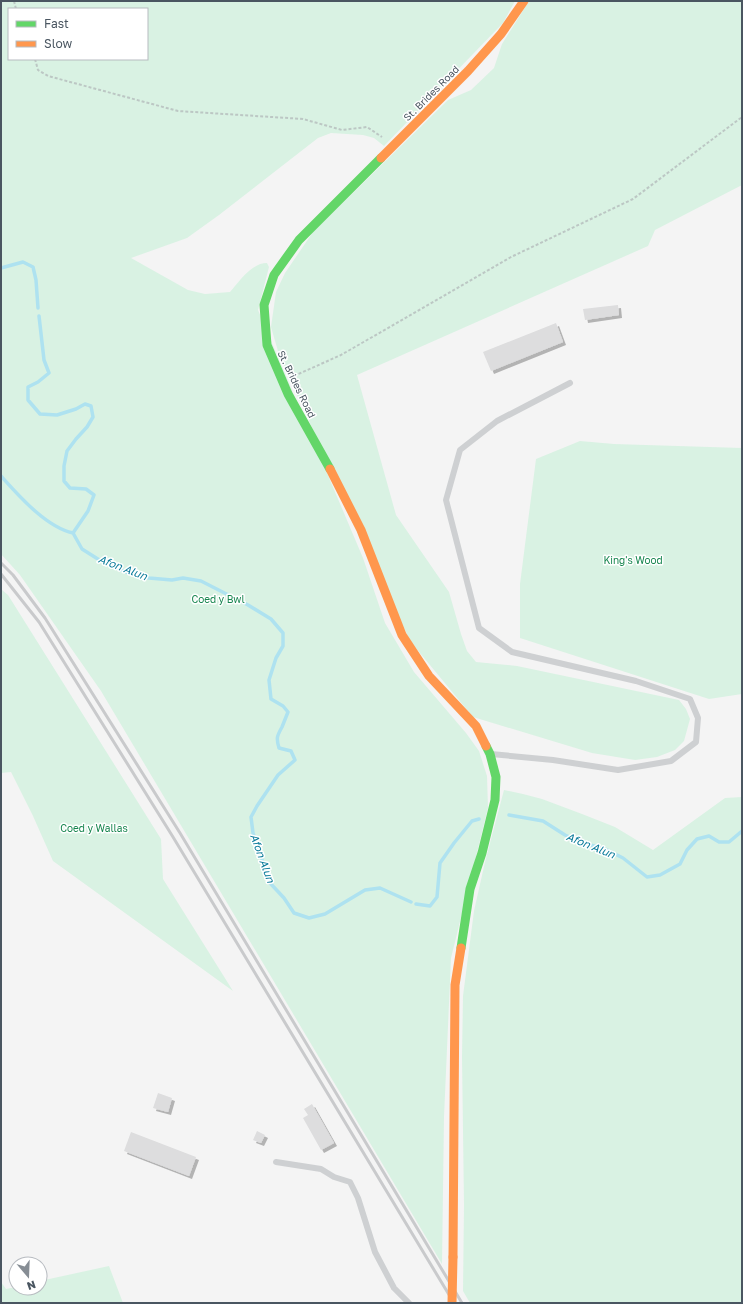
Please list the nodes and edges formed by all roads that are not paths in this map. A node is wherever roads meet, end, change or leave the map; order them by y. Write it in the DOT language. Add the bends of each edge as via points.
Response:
graph roads {
  1 [pos="524,1"];
  2 [pos="570,383"];
  3 [pos="490,754"];
  4 [pos="276,1162"];
  5 [pos="409,1303"];
  6 [pos="452,1303"];
  1 -- 3 [label="main road, St. Brides Road" via="501,34 468,71 299,240 274,275 264,305 267,346 288,394 361,530 402,635 429,676 476,726"];
  2 -- 3 [label="lane" via="497,421 460,450 446,500 479,628 512,652 636,681 690,699 698,718 696,742 671,761 618,770"];
  3 -- 6 [label="main road, St. Brides Road, bridge" via="496,777 495,800 470,889 455,985"];
  4 -- 5 [label="lane" via="321,1169 350,1182 358,1198 375,1252 394,1288"];
}
